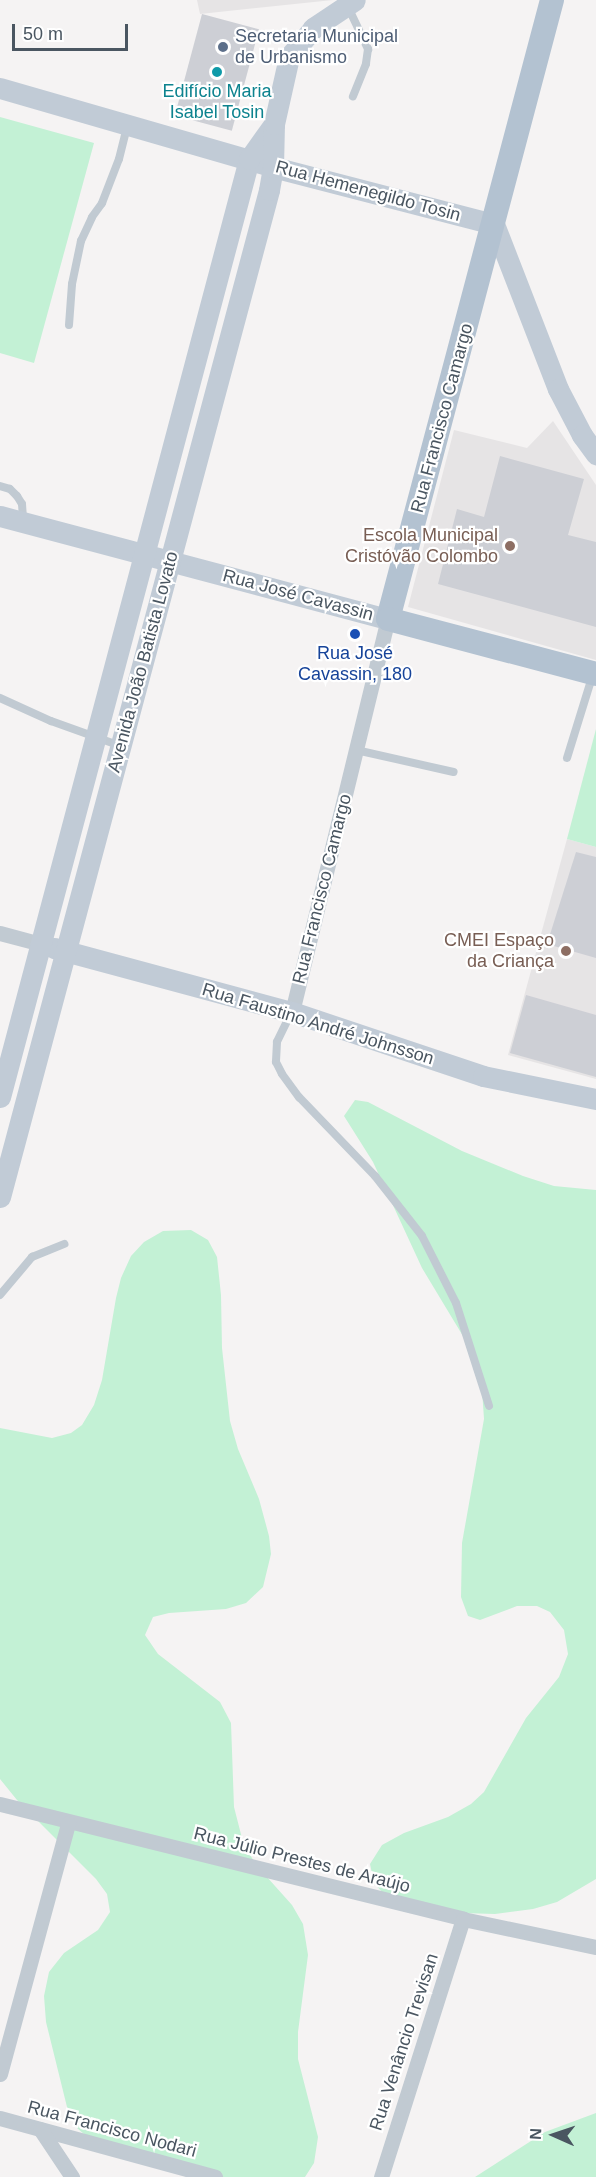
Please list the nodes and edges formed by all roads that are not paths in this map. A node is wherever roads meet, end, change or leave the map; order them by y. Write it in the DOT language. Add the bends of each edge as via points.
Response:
graph roads {
  1 [pos="552,0"];
  2 [pos="351,3"];
  3 [pos="0,88"];
  4 [pos="353,96"];
  5 [pos="127,124"];
  6 [pos="274,124"];
  7 [pos="249,159"];
  8 [pos="273,167"];
  9 [pos="494,224"];
  10 [pos="69,325"];
  11 [pos="596,454"];
  12 [pos="0,486"];
  13 [pos="0,516"];
  14 [pos="23,522"];
  15 [pos="144,554"];
  16 [pos="170,561"];
  17 [pos="388,619"];
  18 [pos="123,633"];
  19 [pos="149,639"];
  20 [pos="595,673"];
  21 [pos="0,698"];
  22 [pos="96,739"];
  23 [pos="121,746"];
  24 [pos="356,750"];
  25 [pos="567,758"];
  26 [pos="454,772"];
  27 [pos="0,933"];
  28 [pos="41,944"];
  29 [pos="66,951"];
  30 [pos="292,1012"];
  31 [pos="0,1097"];
  32 [pos="596,1099"];
  33 [pos="0,1197"];
  34 [pos="64,1244"];
  35 [pos="0,1294"];
  36 [pos="489,1406"];
  37 [pos="0,1804"];
  38 [pos="68,1822"];
  39 [pos="463,1919"];
  40 [pos="596,1947"];
  41 [pos="0,2074"];
  42 [pos="0,2118"];
  43 [pos="40,2129"];
  44 [pos="72,2177"];
  45 [pos="215,2177"];
  46 [pos="381,2177"];
  1 -- 9 [label="main road, Rua Francisco Camargo"];
  2 -- 4 [label="lane" via="368,49"];
  2 -- 6 [label="street, Avenida João Batista Lovato" via="314,28 290,57"];
  3 -- 5 [label="street, Rua Hemenegildo Tosin"];
  5 -- 7 [label="street, Rua Hemenegildo Tosin"];
  5 -- 10 [label="lane" via="102,203 81,241"];
  6 -- 7 [label="street, Avenida João Batista Lovato"];
  6 -- 8 [label="street, Avenida João Batista Lovato"];
  7 -- 8 [label="street, Rua Hemenegildo Tosin"];
  7 -- 15 [label="street, Avenida João Batista Lovato"];
  8 -- 9 [label="street, Rua Hemenegildo Tosin"];
  8 -- 16 [label="street, Avenida João Batista Lovato"];
  9 -- 11 [label="street" via="558,389"];
  9 -- 17 [label="main road, Rua Francisco Camargo"];
  12 -- 14 [label="lane" via="10,489 22,504"];
  13 -- 14 [label="street, Rua José Cavassin"];
  14 -- 15 [label="street, Rua José Cavassin"];
  15 -- 16 [label="street, Rua José Cavassin"];
  15 -- 18 [label="street, Avenida João Batista Lovato"];
  16 -- 17 [label="street, Rua José Cavassin"];
  16 -- 19 [label="street, Avenida João Batista Lovato"];
  17 -- 20 [label="main road, Rua José Cavassin"];
  17 -- 24 [label="street, Rua Francisco Camargo"];
  18 -- 19 [label="street"];
  18 -- 22 [label="street, Avenida João Batista Lovato"];
  19 -- 23 [label="street, Avenida João Batista Lovato"];
  20 -- 25 [label="lane"];
  21 -- 22 [label="lane"];
  22 -- 23 [label="lane"];
  22 -- 28 [label="street, Avenida João Batista Lovato"];
  23 -- 29 [label="street, Avenida João Batista Lovato"];
  24 -- 26 [label="lane"];
  24 -- 30 [label="street, Rua Francisco Camargo"];
  27 -- 28 [label="street"];
  28 -- 29 [label="street, Rua Faustino André Johnsson"];
  28 -- 31 [label="street, Avenida João Batista Lovato"];
  29 -- 30 [label="street, Rua Faustino André Johnsson"];
  29 -- 33 [label="street, Avenida João Batista Lovato"];
  30 -- 32 [label="street, Rua Faustino André Johnsson" via="483,1076"];
  30 -- 36 [label="lane" via="277,1042 276,1062 282,1074 375,1176 422,1236 456,1303"];
  34 -- 35 [label="lane" via="32,1257"];
  37 -- 38 [label="street, Rua Júlio Prestes de Araújo"];
  38 -- 39 [label="street, Rua Júlio Prestes de Araújo"];
  38 -- 41 [label="street"];
  39 -- 40 [label="street, Rua Júlio Prestes de Araújo"];
  39 -- 46 [label="street, Rua Venâncio Trevisan"];
  42 -- 43 [label="street, Rua Francisco Nodari"];
  43 -- 44 [label="street"];
  43 -- 45 [label="street, Rua Francisco Nodari"];
}
